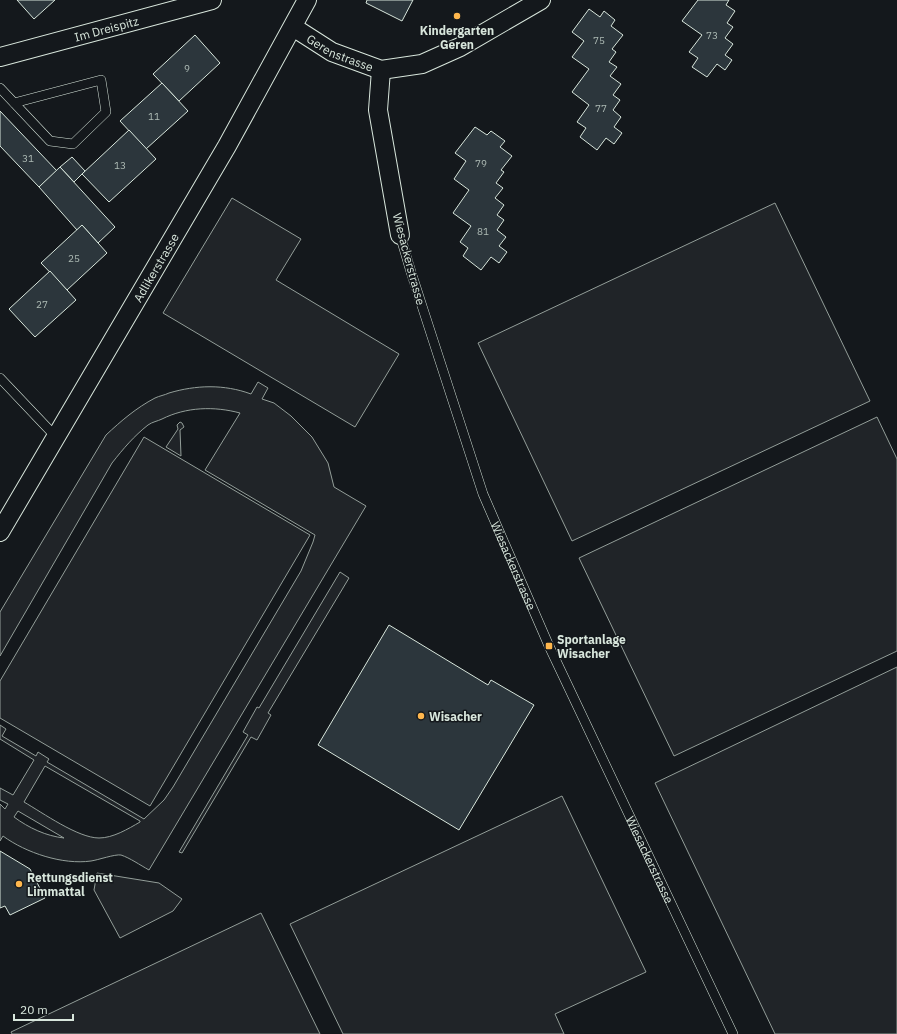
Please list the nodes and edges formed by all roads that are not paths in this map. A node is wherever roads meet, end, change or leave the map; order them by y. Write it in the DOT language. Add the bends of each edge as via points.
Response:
graph roads {
  1 [pos="212,0"];
  2 [pos="307,0"];
  3 [pos="541,0"];
  4 [pos="293,28"];
  5 [pos="0,57"];
  6 [pos="381,70"];
  7 [pos="0,88"];
  8 [pos="14,103"];
  9 [pos="400,235"];
  10 [pos="0,378"];
  11 [pos="56,437"];
  12 [pos="0,532"];
  13 [pos="733,1034"];
  1 -- 5 [label="street, Im Dreispitz"];
  2 -- 4 [label="street, Adlikerstrasse"];
  3 -- 6 [label="street, Gerenstrasse" via="460,47 422,64"];
  4 -- 6 [label="street, Gerenstrasse" via="332,52"];
  4 -- 11 [label="street, Adlikerstrasse" via="227,146"];
  6 -- 9 [label="street, Wiesackerstrasse" via="378,110"];
  7 -- 8 [label="lane"];
  8 -- 8 [label="lane" via="50,141 73,144 106,112 101,80"];
  9 -- 13 [label="lane, Wiesackerstrasse" via="483,494 549,646"];
  10 -- 11 [label="lane"];
  11 -- 12 [label="street, Adlikerstrasse"];
}
